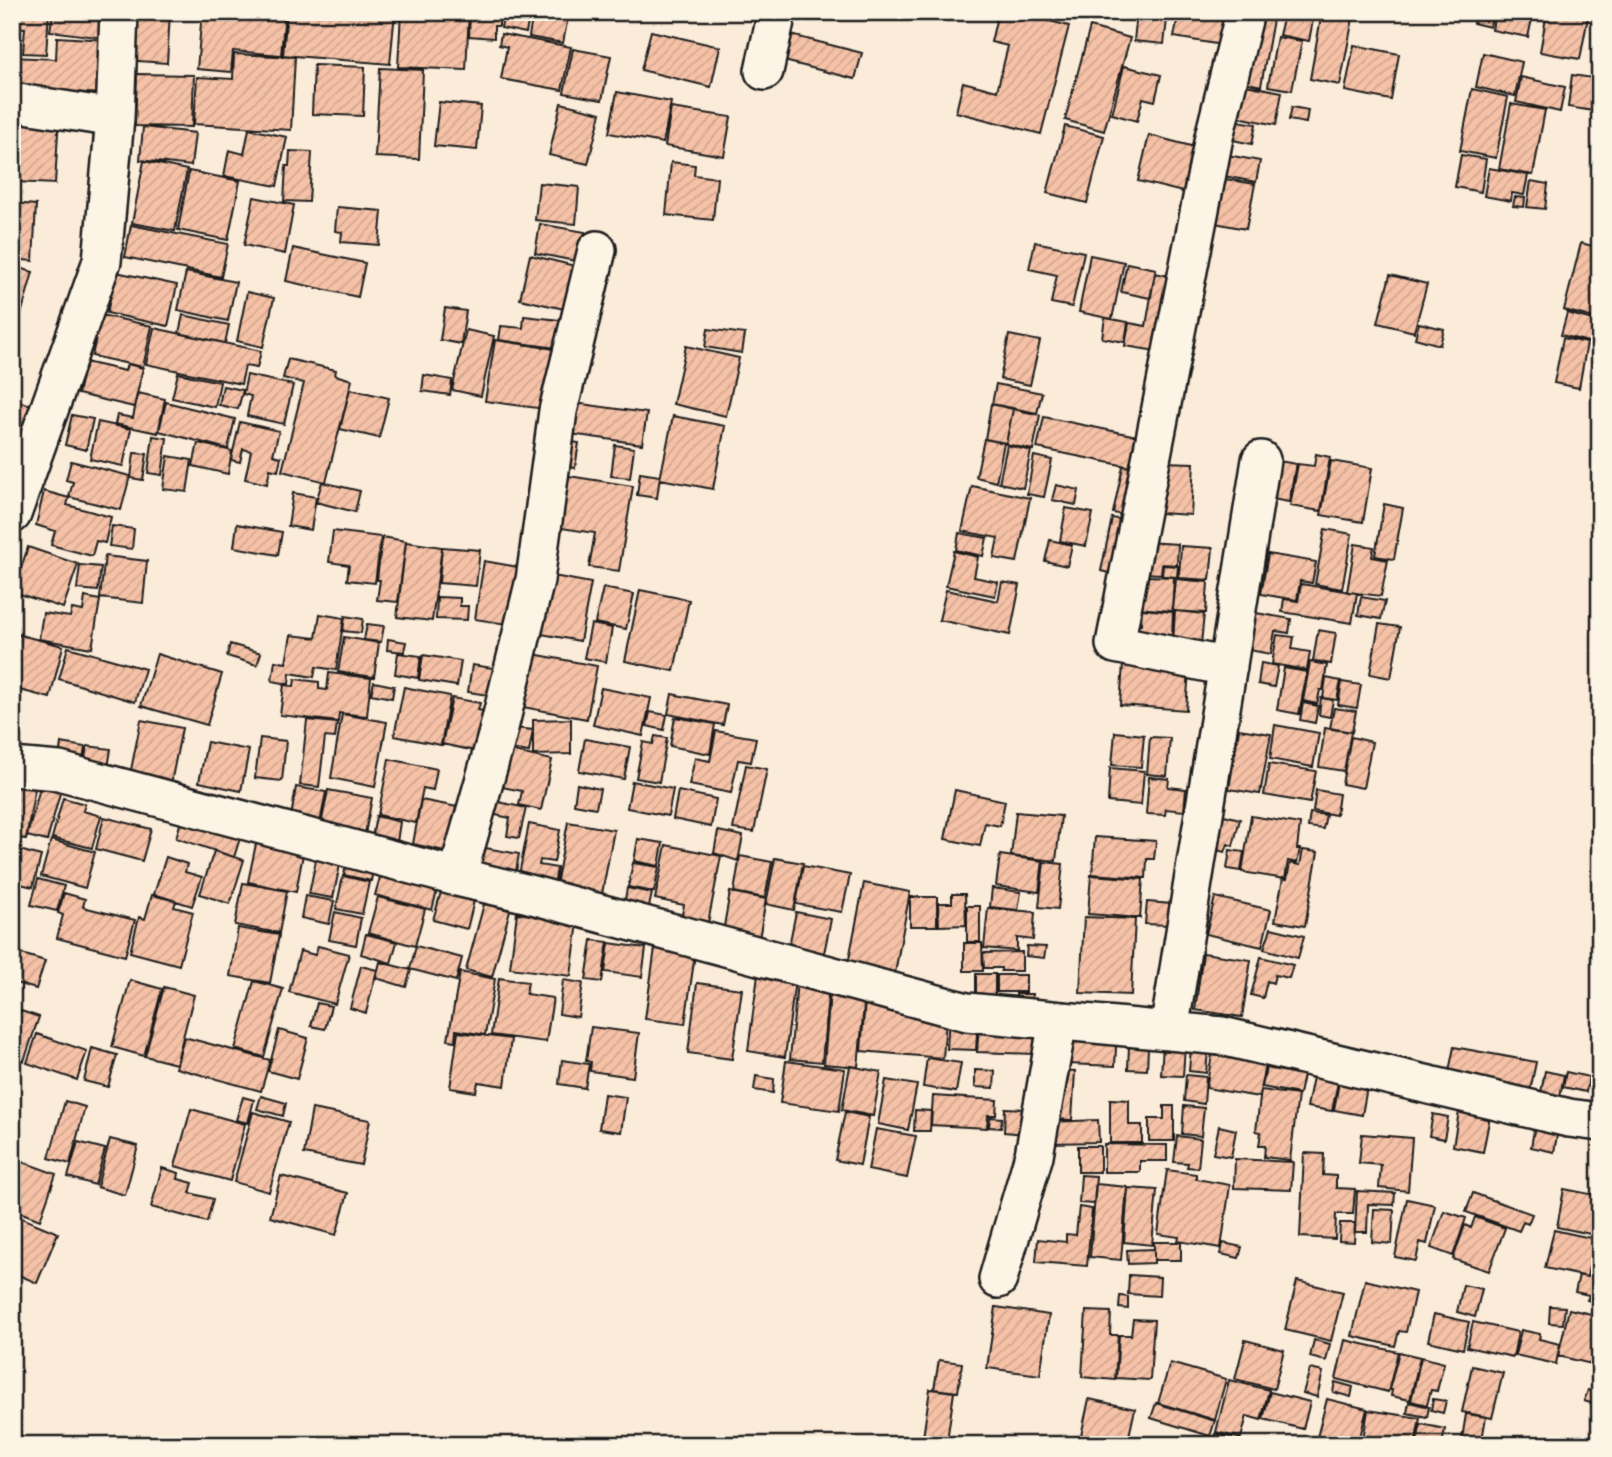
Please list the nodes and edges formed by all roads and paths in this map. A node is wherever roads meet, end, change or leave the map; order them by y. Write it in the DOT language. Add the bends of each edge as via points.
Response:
graph roads {
  1 [pos="119,12"];
  2 [pos="777,12"];
  3 [pos="1245,12"];
  4 [pos="764,71"];
  5 [pos="12,102"];
  6 [pos="115,118"];
  7 [pos="597,250"];
  8 [pos="1261,460"];
  9 [pos="12,514"];
  10 [pos="1228,667"];
  11 [pos="12,767"];
  12 [pos="457,877"];
  13 [pos="1058,1020"];
  14 [pos="1169,1031"];
  15 [pos="1600,1122"];
  16 [pos="998,1279"];
  1 -- 6 [label="street"];
  2 -- 4 [label="street"];
  3 -- 10 [label="street" via="1214,137 1115,644"];
  5 -- 6 [label="street"];
  6 -- 9 [label="street" via="102,261"];
  7 -- 12 [label="street" via="558,411 535,580 498,736"];
  8 -- 10 [label="street"];
  10 -- 14 [label="street"];
  11 -- 12 [label="street" via="59,771"];
  12 -- 13 [label="street" via="967,1012"];
  13 -- 14 [label="street"];
  13 -- 16 [label="street" via="1034,1155"];
  14 -- 15 [label="street" via="1222,1036"];
}
